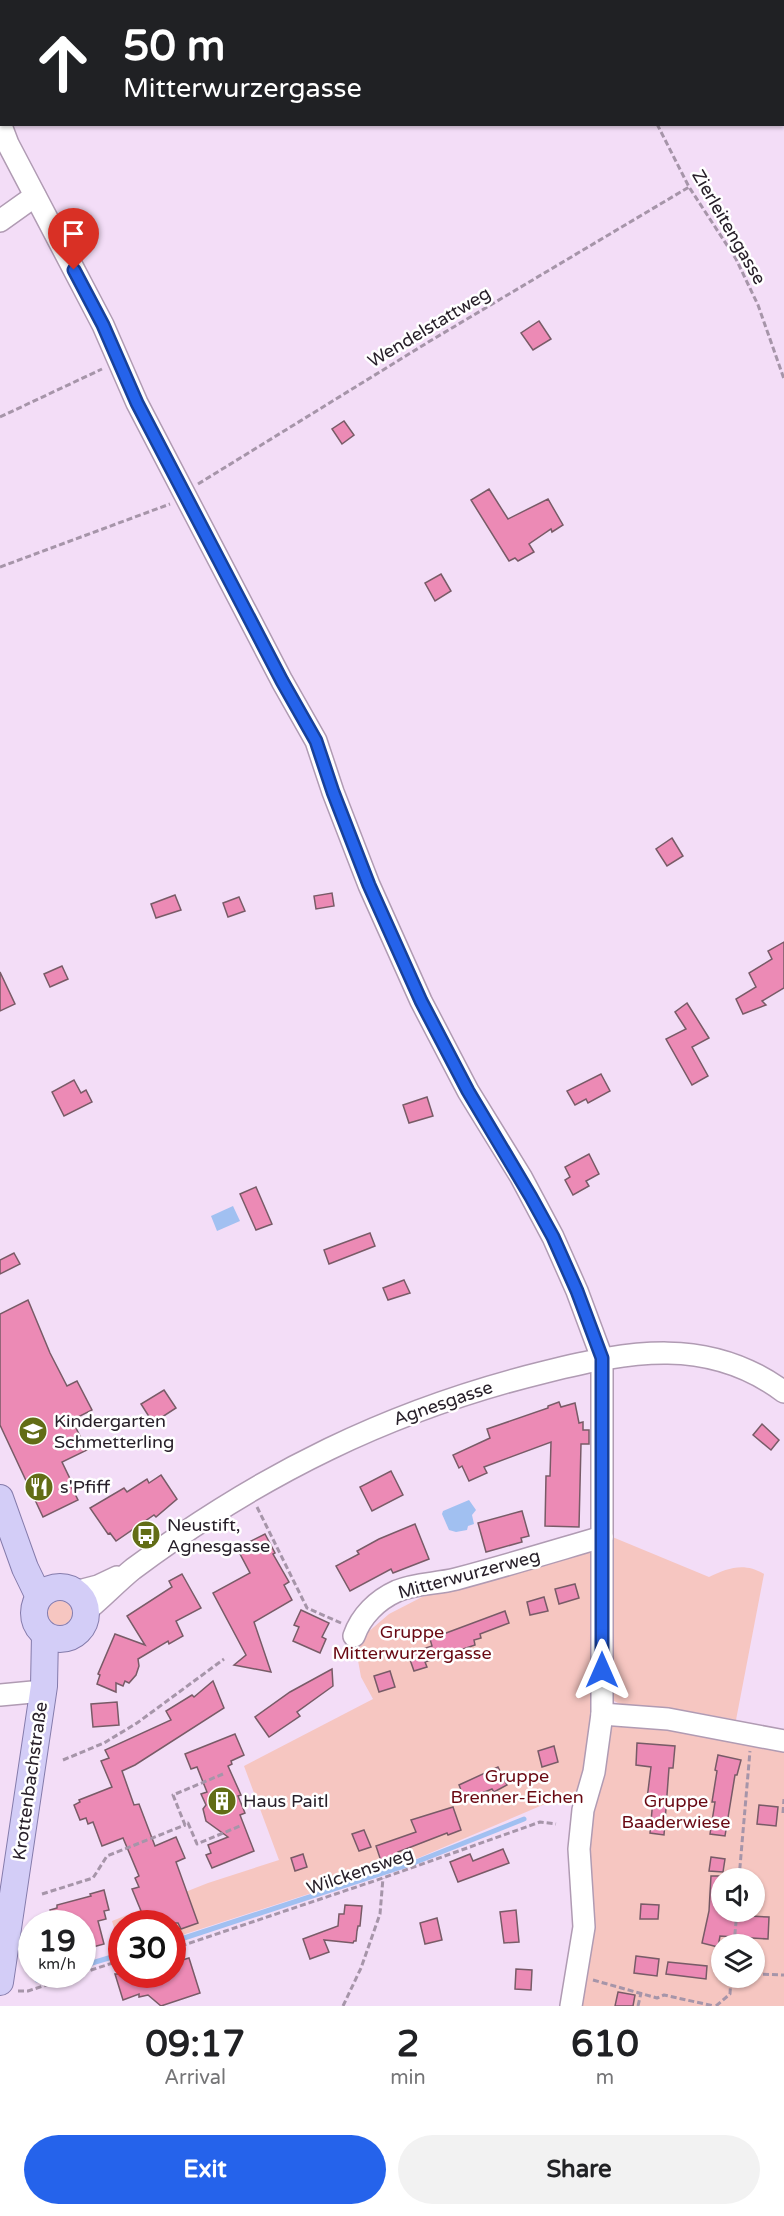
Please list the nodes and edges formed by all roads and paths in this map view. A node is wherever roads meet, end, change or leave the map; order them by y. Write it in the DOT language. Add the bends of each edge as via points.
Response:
graph roads {
  1 [pos="1,126"];
  2 [pos="658,126"];
  3 [pos="689,187"];
  4 [pos="35,196"];
  5 [pos="0,221"];
  6 [pos="119,361"];
  7 [pos="784,379"];
  8 [pos="0,417"];
  9 [pos="184,493"];
  10 [pos="0,567"];
  11 [pos="602,1358"];
  12 [pos="784,1392"];
  13 [pos="250,1491"];
  14 [pos="5,1509"];
  15 [pos="602,1537"];
  16 [pos="64,1597"];
  17 [pos="355,1633"];
  18 [pos="55,1637"];
  19 [pos="224,1659"];
  20 [pos="44,1689"];
  21 [pos="0,1695"];
  22 [pos="602,1714"];
  23 [pos="751,1733"];
  24 [pos="784,1741"];
  25 [pos="63,1760"];
  26 [pos="223,1774"];
  27 [pos="784,1799"];
  28 [pos="783,1813"];
  29 [pos="556,1824"];
  30 [pos="185,1825"];
  31 [pos="240,1826"];
  32 [pos="740,1868"];
  33 [pos="383,1878"];
  34 [pos="42,1894"];
  35 [pos="186,1944"];
  36 [pos="765,1974"];
  37 [pos="784,1975"];
  38 [pos="577,1976"];
  39 [pos="5,1987"];
  40 [pos="37,1988"];
  41 [pos="731,1988"];
  42 [pos="640,1993"];
  43 [pos="343,2006"];
  44 [pos="571,2006"];
  45 [pos="639,2006"];
  46 [pos="715,2006"];
  1 -- 4 [label="street"];
  2 -- 3 [label="path, Zierleitengasse"];
  3 -- 7 [label="path, Zierleitengasse" via="736,259 758,305"];
  3 -- 9 [label="path, Wendelstattweg"];
  4 -- 5 [label="street"];
  4 -- 6 [label="street"];
  6 -- 8 [label="path"];
  6 -- 9 [label="street"];
  9 -- 10 [label="path, Wendelstattweg" via="169,505"];
  9 -- 11 [label="street" via="316,741 369,885 421,1001 553,1237"];
  11 -- 12 [label="street, Agnesgasse" via="652,1352 702,1356 751,1371"];
  11 -- 13 [label="street, Agnesgasse" via="486,1386 411,1413 327,1449"];
  11 -- 15 [label="street"];
  13 -- 16 [label="street, Agnesgasse" via="131,1571"];
  13 -- 17 [label="path" via="307,1608"];
  14 -- 16 [label="main road" via="17,1547"];
  15 -- 17 [label="street, Mitterwurzerweg" via="453,1580 396,1592 364,1615"];
  15 -- 22 [label="street"];
  16 -- 18 [label="main road" via="85,1621 73,1636"];
  16 -- 18 [label="main road" via="34,1606 38,1627"];
  18 -- 20 [label="main road, Krottenbachstraße"];
  19 -- 25 [label="path" via="137,1723 104,1743"];
  20 -- 21 [label="street"];
  20 -- 39 [label="main road, Krottenbachstraße"];
  22 -- 23 [label="street" via="668,1719"];
  22 -- 38 [label="street" via="579,1849 584,1927"];
  23 -- 24 [label="street"];
  23 -- 32 [label="path"];
  26 -- 30 [label="path" via="173,1795"];
  27 -- 28 [label="path"];
  29 -- 33 [label="path, Wilckensweg" via="540,1822"];
  30 -- 31 [label="path" via="188,1823 197,1844"];
  30 -- 34 [label="path" via="107,1856 93,1878"];
  33 -- 35 [label="path, Wilckensweg"];
  33 -- 43 [label="path" via="380,1914"];
  36 -- 37 [label="path"];
  38 -- 42 [label="path"];
  38 -- 44 [label="street"];
  39 -- 40 [label="path" via="28,1991"];
  41 -- 46 [label="path" via="730,1994"];
  42 -- 45 [label="path"];
  42 -- 46 [label="path"];
}
